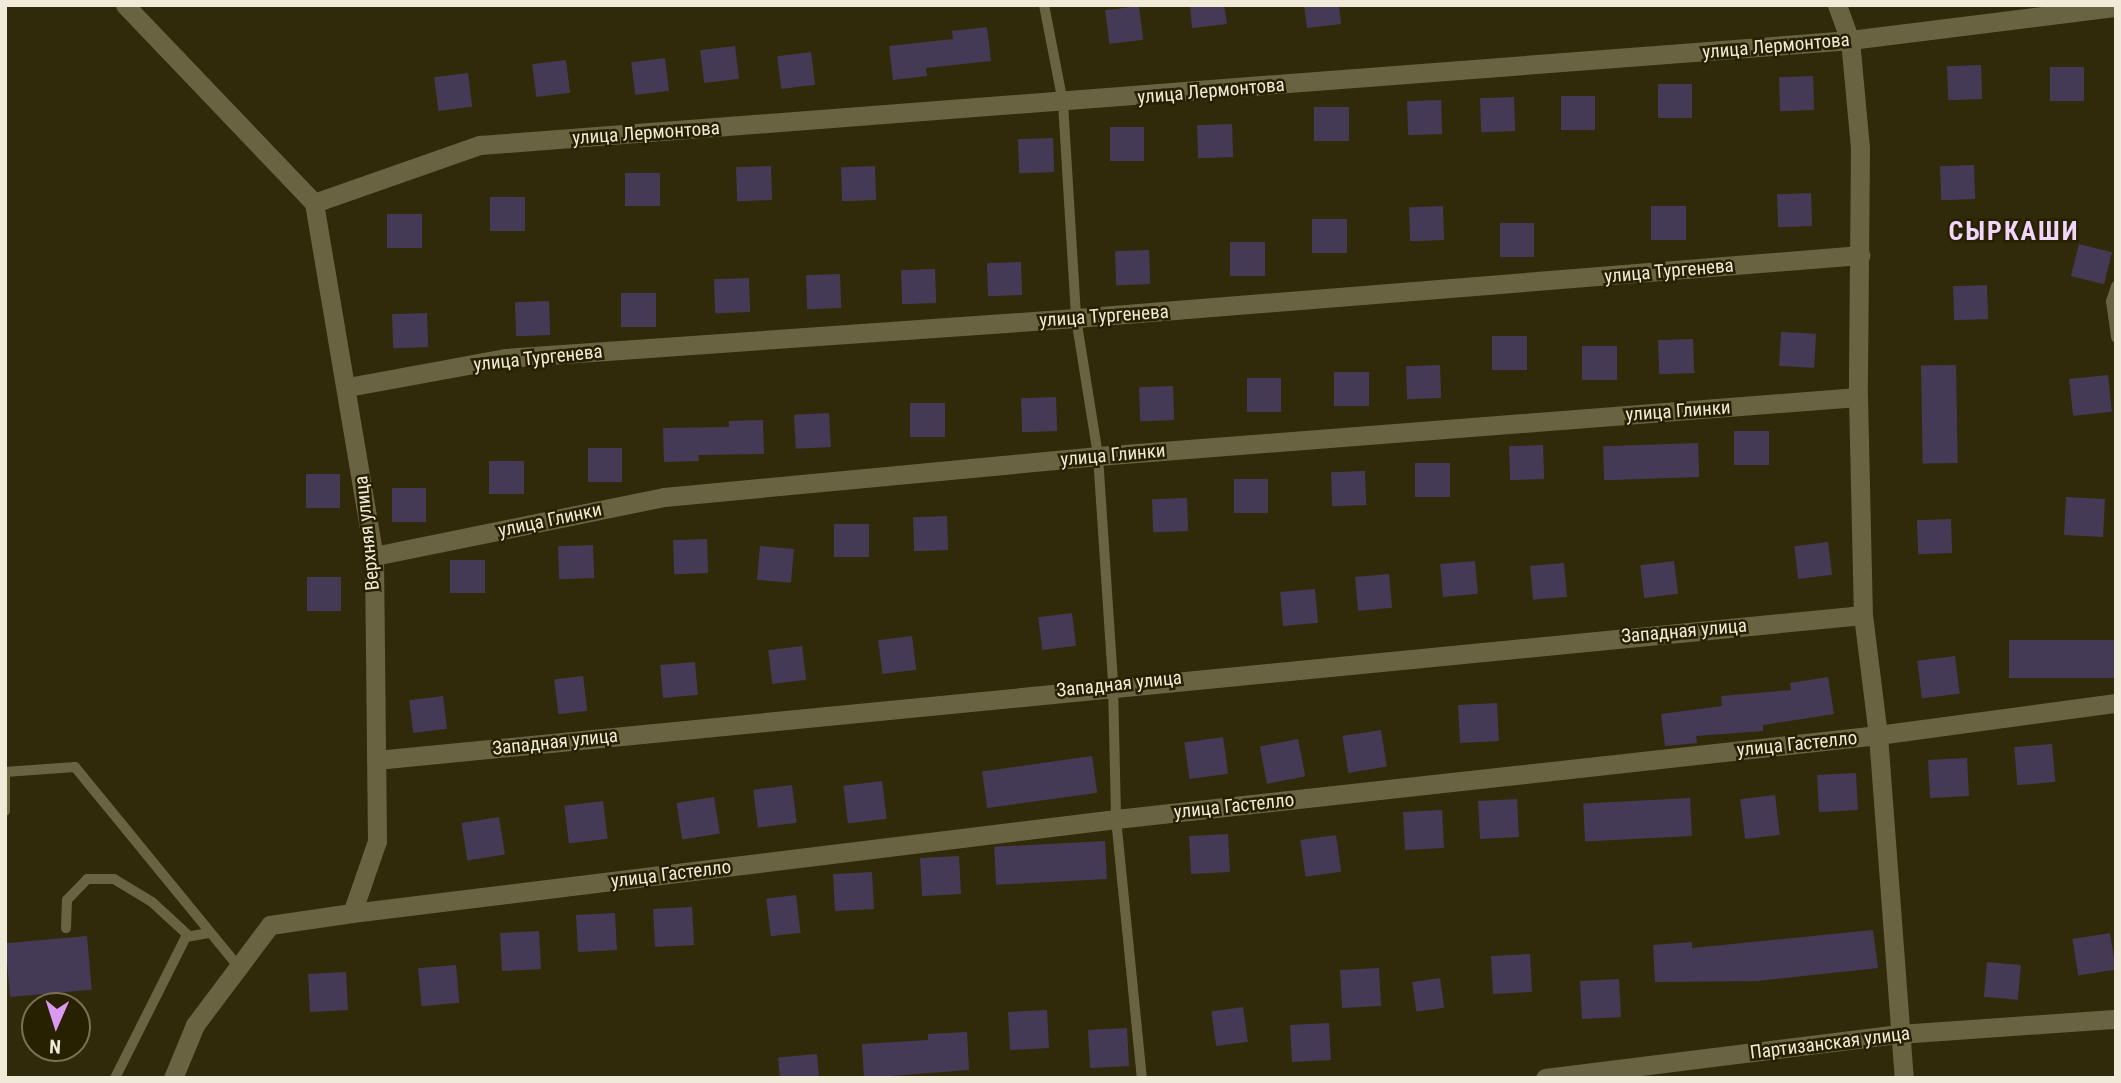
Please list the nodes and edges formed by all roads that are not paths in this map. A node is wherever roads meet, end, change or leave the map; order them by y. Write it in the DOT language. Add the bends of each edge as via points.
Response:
graph roads {
  1 [pos="125,5"];
  2 [pos="1044,5"];
  3 [pos="1837,5"];
  4 [pos="2116,7"];
  5 [pos="1850,40"];
  6 [pos="1063,103"];
  7 [pos="314,204"];
  8 [pos="1860,255"];
  9 [pos="2116,286"];
  10 [pos="1076,318"];
  11 [pos="2116,338"];
  12 [pos="348,387"];
  13 [pos="1858,397"];
  14 [pos="1098,456"];
  15 [pos="374,556"];
  16 [pos="1863,615"];
  17 [pos="1113,684"];
  18 [pos="2116,703"];
  19 [pos="1878,735"];
  20 [pos="376,760"];
  21 [pos="5,774"];
  22 [pos="5,811"];
  23 [pos="1116,819"];
  24 [pos="352,913"];
  25 [pos="66,928"];
  26 [pos="209,933"];
  27 [pos="189,936"];
  28 [pos="238,966"];
  29 [pos="2116,1019"];
  30 [pos="1899,1034"];
  31 [pos="115,1078"];
  32 [pos="173,1078"];
  33 [pos="1142,1078"];
  34 [pos="1545,1078"];
  35 [pos="1904,1078"];
  1 -- 7 [label="street"];
  2 -- 6 [label="lane"];
  3 -- 5 [label="street"];
  4 -- 5 [label="street, улица Лермонтова"];
  5 -- 6 [label="street, улица Лермонтова"];
  5 -- 8 [label="street" via="1860,148"];
  6 -- 7 [label="street, улица Лермонтова" via="480,145"];
  6 -- 10 [label="lane"];
  7 -- 12 [label="street, Верхняя улица"];
  8 -- 10 [label="street, улица Тургенева"];
  8 -- 13 [label="street"];
  9 -- 11 [label="lane" via="2111,301"];
  10 -- 12 [label="street, улица Тургенева" via="506,358"];
  10 -- 14 [label="lane"];
  12 -- 15 [label="street, Верхняя улица"];
  13 -- 14 [label="street, улица Глинки"];
  13 -- 16 [label="street"];
  14 -- 15 [label="street, улица Глинки" via="664,497"];
  14 -- 17 [label="lane"];
  15 -- 20 [label="street, Верхняя улица"];
  16 -- 17 [label="street, Западная улица"];
  16 -- 19 [label="street"];
  17 -- 20 [label="street, Западная улица"];
  17 -- 23 [label="lane"];
  18 -- 19 [label="street, улица Гастелло"];
  19 -- 23 [label="street, улица Гастелло"];
  19 -- 30 [label="street"];
  20 -- 24 [label="street, Верхняя улица" via="377,841"];
  21 -- 22 [label="lane"];
  21 -- 26 [label="lane" via="75,766"];
  23 -- 24 [label="street, улица Гастелло"];
  23 -- 33 [label="lane"];
  24 -- 28 [label="street" via="270,925"];
  25 -- 27 [label="lane" via="67,900 87,879 114,879 152,902"];
  26 -- 27 [label="lane"];
  26 -- 28 [label="lane"];
  27 -- 31 [label="lane"];
  28 -- 32 [label="street" via="195,1025"];
  29 -- 30 [label="street, Партизанская улица"];
  30 -- 34 [label="street, Партизанская улица"];
  30 -- 35 [label="street"];
}
